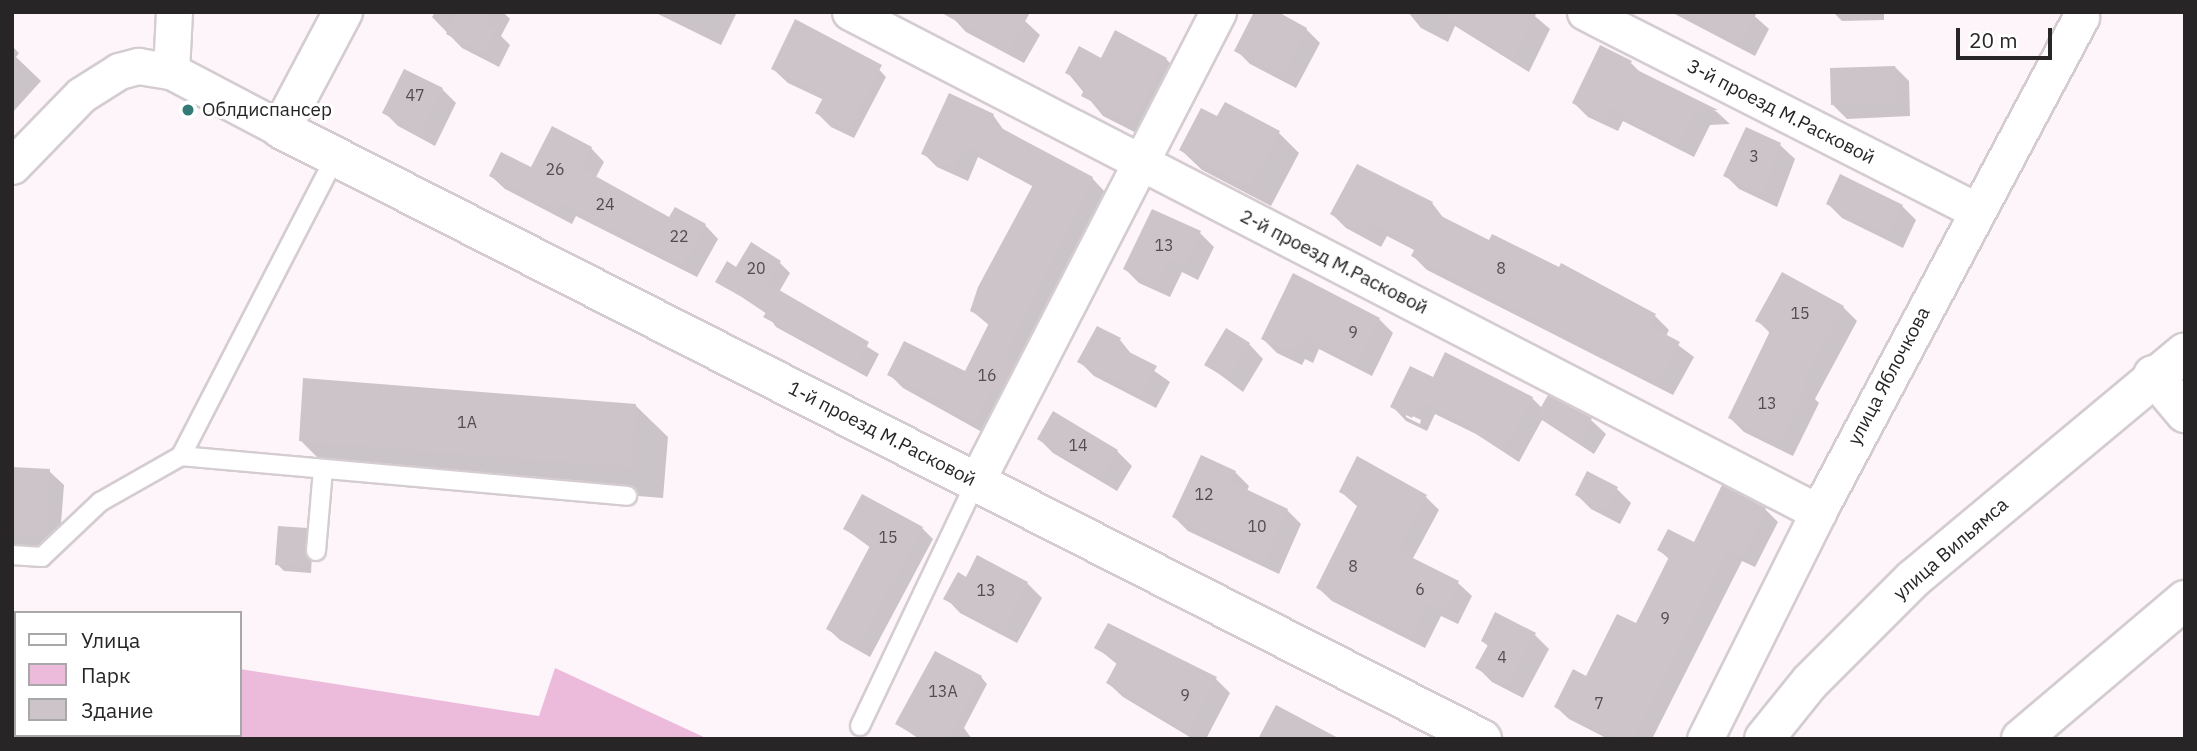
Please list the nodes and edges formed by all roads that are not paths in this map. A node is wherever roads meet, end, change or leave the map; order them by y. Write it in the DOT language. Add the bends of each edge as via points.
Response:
graph roads {
  1 [pos="174,12"];
  2 [pos="343,12"];
  3 [pos="850,12"];
  4 [pos="1218,12"];
  5 [pos="1585,12"];
  6 [pos="2081,18"];
  7 [pos="172,71"];
  8 [pos="281,129"];
  9 [pos="336,156"];
  10 [pos="1140,162"];
  11 [pos="12,166"];
  12 [pos="1977,211"];
  13 [pos="2185,352"];
  14 [pos="2153,375"];
  15 [pos="2185,413"];
  16 [pos="181,456"];
  17 [pos="323,469"];
  18 [pos="976,482"];
  19 [pos="627,496"];
  20 [pos="1818,512"];
  21 [pos="316,551"];
  22 [pos="12,555"];
  23 [pos="2185,600"];
  24 [pos="860,726"];
  25 [pos="2027,736"];
  26 [pos="1482,739"];
  27 [pos="1705,739"];
  28 [pos="1764,739"];
  1 -- 7 [label="street"];
  2 -- 8 [label="street"];
  3 -- 10 [label="street, 2-й проезд М.Расковой"];
  4 -- 10 [label="street"];
  5 -- 12 [label="street, 3-й проезд М.Расковой"];
  6 -- 12 [label="street, улица Яблочкова"];
  7 -- 8 [label="street"];
  7 -- 11 [label="street" via="138,66 119,71 81,95"];
  8 -- 9 [label="street, 1-й проезд М.Расковой"];
  9 -- 16 [label="lane"];
  9 -- 18 [label="street, 1-й проезд М.Расковой"];
  10 -- 18 [label="street"];
  10 -- 20 [label="street, 2-й проезд М.Расковой"];
  12 -- 20 [label="street, улица Яблочкова"];
  13 -- 14 [label="street, улица Вильямса"];
  14 -- 15 [label="street"];
  14 -- 28 [label="street, улица Вильямса" via="1913,579 1810,682"];
  16 -- 17 [label="lane"];
  16 -- 22 [label="lane" via="100,502 43,557"];
  17 -- 19 [label="lane"];
  17 -- 21 [label="lane"];
  18 -- 24 [label="lane"];
  18 -- 26 [label="street, 1-й проезд М.Расковой"];
  20 -- 27 [label="street, улица Яблочкова"];
  23 -- 25 [label="street"];
}
